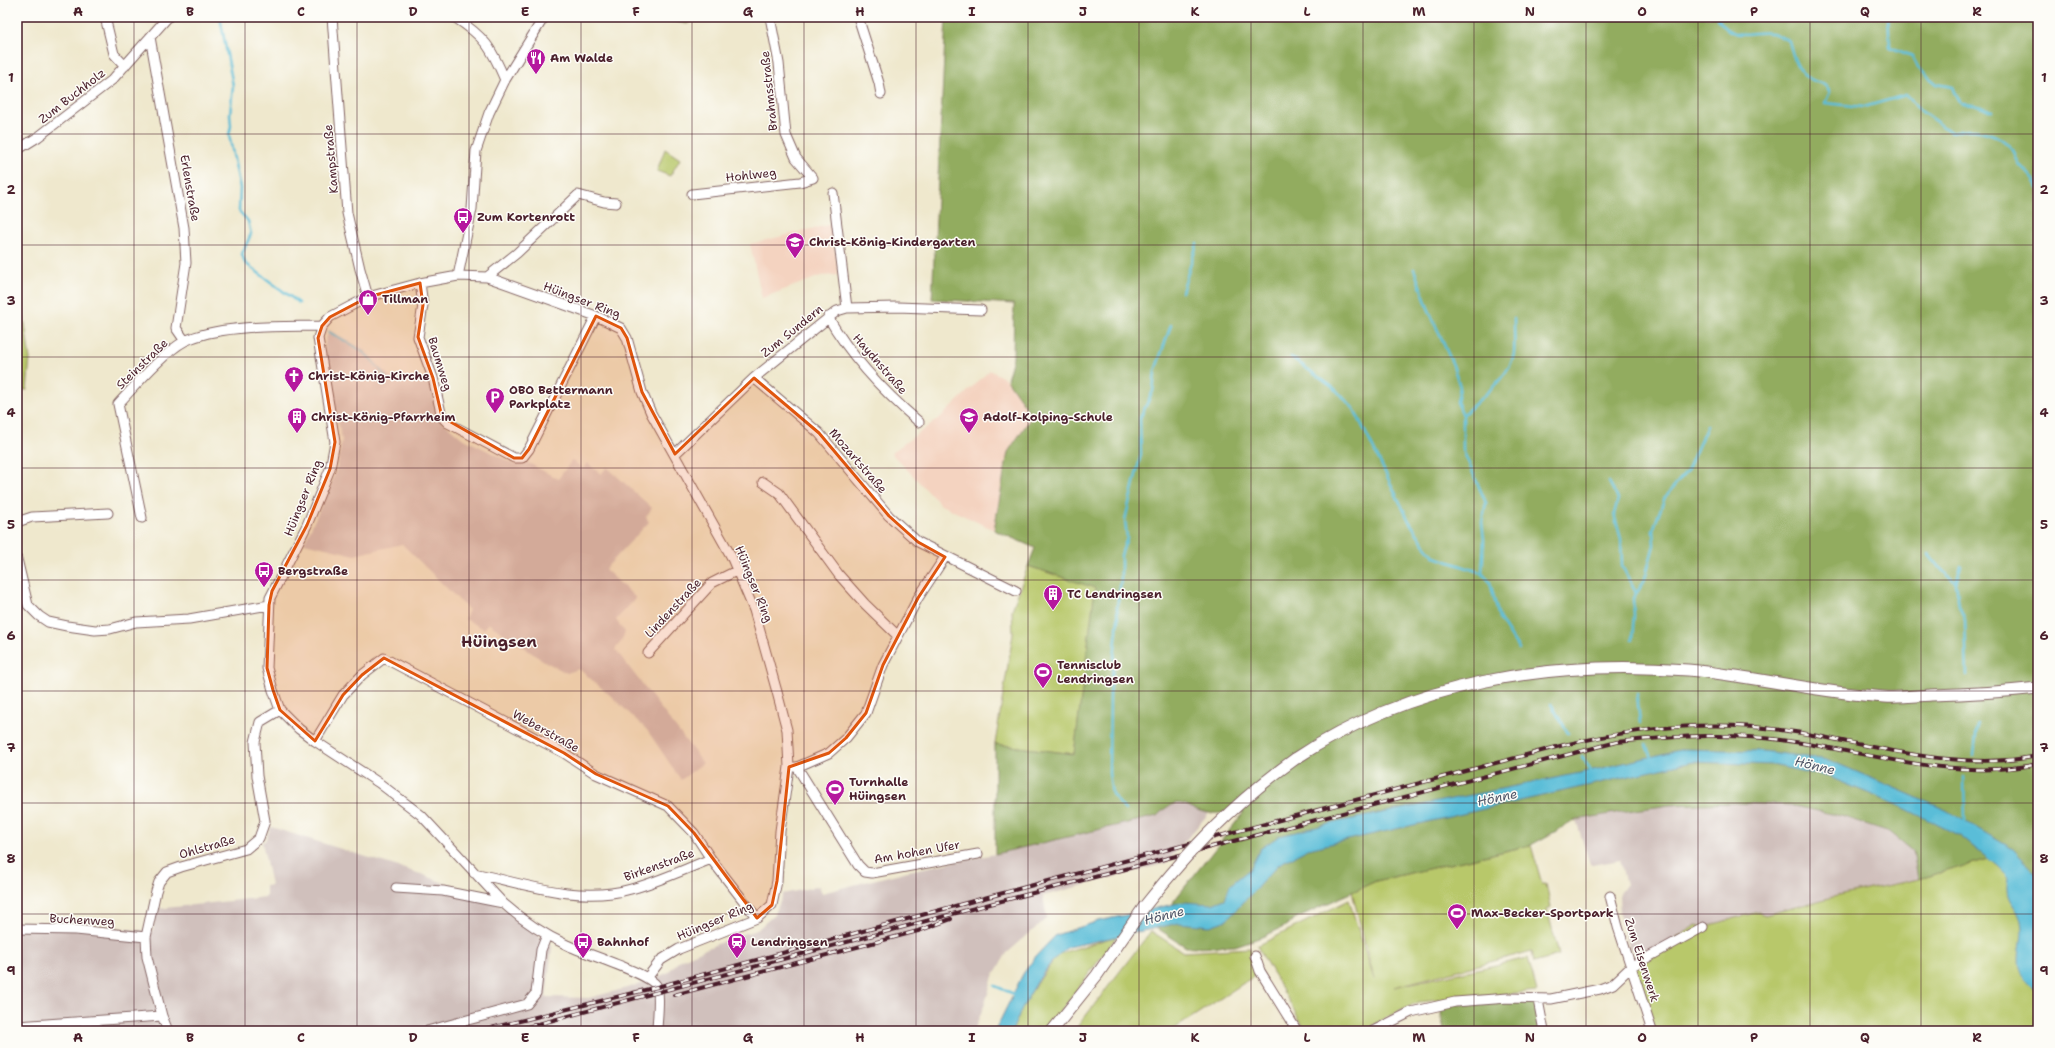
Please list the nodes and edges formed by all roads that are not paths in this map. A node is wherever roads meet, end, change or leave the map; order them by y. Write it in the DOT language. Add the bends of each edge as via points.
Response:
graph roads {
  1 [pos="105,17"];
  2 [pos="168,17"];
  3 [pos="332,17"];
  4 [pos="454,17"];
  5 [pos="544,17"];
  6 [pos="770,17"];
  7 [pos="858,17"];
  8 [pos="150,37"];
  9 [pos="125,66"];
  10 [pos="505,80"];
  11 [pos="881,94"];
  12 [pos="17,150"];
  13 [pos="813,178"];
  14 [pos="833,193"];
  15 [pos="692,194"];
  16 [pos="616,203"];
  17 [pos="458,276"];
  18 [pos="487,277"];
  19 [pos="420,283"];
  20 [pos="368,297"];
  21 [pos="846,308"];
  22 [pos="981,310"];
  23 [pos="596,316"];
  24 [pos="828,317"];
  25 [pos="322,326"];
  26 [pos="185,341"];
  27 [pos="754,378"];
  28 [pos="919,422"];
  29 [pos="675,454"];
  30 [pos="763,482"];
  31 [pos="108,513"];
  32 [pos="142,518"];
  33 [pos="17,522"];
  34 [pos="945,557"];
  35 [pos="17,560"];
  36 [pos="738,570"];
  37 [pos="1016,591"];
  38 [pos="269,605"];
  39 [pos="898,636"];
  40 [pos="648,653"];
  41 [pos="2038,688"];
  42 [pos="280,710"];
  43 [pos="315,741"];
  44 [pos="793,767"];
  45 [pos="978,854"];
  46 [pos="711,859"];
  47 [pos="474,873"];
  48 [pos="396,888"];
  49 [pos="1610,896"];
  50 [pos="503,903"];
  51 [pos="757,918"];
  52 [pos="1703,927"];
  53 [pos="17,929"];
  54 [pos="547,935"];
  55 [pos="146,937"];
  56 [pos="1254,956"];
  57 [pos="1632,966"];
  58 [pos="647,978"];
  59 [pos="1538,1000"];
  60 [pos="162,1016"];
  61 [pos="17,1026"];
  62 [pos="168,1031"];
  63 [pos="427,1031"];
  64 [pos="657,1031"];
  65 [pos="1052,1031"];
  66 [pos="1297,1031"];
  67 [pos="1373,1031"];
  68 [pos="1544,1031"];
  69 [pos="1652,1031"];
  1 -- 9 [label="street" via="114,54"];
  2 -- 8 [label="street, Zum Buchholz"];
  3 -- 20 [label="street, Kampstraße" via="348,213"];
  4 -- 10 [label="street" via="486,41"];
  5 -- 10 [label="street"];
  6 -- 13 [label="street, Brahmsstraße" via="779,62 786,135 796,158"];
  7 -- 11 [label="street"];
  8 -- 9 [label="street, Zum Buchholz"];
  8 -- 26 [label="street, Erlenstraße" via="184,228 186,263 176,328"];
  9 -- 12 [label="street, Zum Buchholz" via="98,92"];
  10 -- 17 [label="street" via="489,113 476,151 472,209"];
  13 -- 15 [label="street, Hohlweg" via="800,182"];
  14 -- 21 [label="street"];
  16 -- 18 [label="street" via="578,195 517,253"];
  17 -- 18 [label="street, Hüingser Ring"];
  17 -- 19 [label="street, Hüingser Ring"];
  18 -- 23 [label="street, Hüingser Ring"];
  19 -- 20 [label="street, Hüingser Ring"];
  19 -- 23 [label="street, Baumweg" via="423,304 418,337 434,378 442,417 514,458 522,458 530,449"];
  20 -- 25 [label="street, Hüingser Ring" via="330,317"];
  21 -- 22 [label="street, Zum Sundern"];
  21 -- 24 [label="street, Zum Sundern"];
  23 -- 29 [label="street, Hüingser Ring" via="620,328 627,338 642,392"];
  24 -- 27 [label="street, Zum Sundern"];
  24 -- 28 [label="street, Haydnstraße" via="863,365 894,400"];
  25 -- 26 [label="street, Steinstraße" via="262,327 204,333"];
  25 -- 38 [label="street, Hüingser Ring" via="318,338 335,442 330,469 307,526 272,591"];
  26 -- 32 [label="street, Steinstraße" via="172,349 118,404"];
  27 -- 29 [label="street, Zum Sundern"];
  27 -- 34 [label="street, Mozartstraße" via="819,433 889,516 918,542"];
  29 -- 36 [label="street, Hüingser Ring"];
  30 -- 39 [label="street" via="779,493 839,575"];
  31 -- 33 [label="street" via="32,517"];
  34 -- 37 [label="street, Mozartstraße"];
  34 -- 39 [label="street" via="918,598"];
  35 -- 38 [label="street" via="28,605 48,622 67,626 95,630 110,629 136,622 189,619"];
  36 -- 40 [label="street, Lindenstraße" via="712,583"];
  36 -- 44 [label="street, Hüingser Ring" via="754,610 777,692"];
  38 -- 42 [label="street, Hüingser Ring" via="268,668"];
  39 -- 44 [label="street" via="874,688 866,713 846,738 829,753"];
  41 -- 65 [label="main road, bridge" via="1970,695 1888,697 1689,671 1616,668 1520,674 1446,690 1409,702 1353,725 1323,741 1238,803 1169,875 1097,975"];
  42 -- 43 [label="street"];
  42 -- 55 [label="street, Ohlstraße" via="260,722 256,737 258,776 265,821 259,838 246,849 180,866 167,872 156,891"];
  43 -- 46 [label="street, Weberstraße" via="343,695 362,675 384,658 564,753 596,774 668,806 694,833"];
  43 -- 47 [label="street" via="379,783 420,815"];
  44 -- 45 [label="street, Am hohen Ufer" via="865,872 872,873"];
  44 -- 51 [label="street, Hüingser Ring" via="780,831 777,881 772,905"];
  46 -- 47 [label="street, Birkenstraße" via="631,889 598,894 555,892"];
  46 -- 51 [label="street, Weberstraße"];
  47 -- 50 [label="street"];
  48 -- 50 [label="street" via="443,891"];
  49 -- 57 [label="street, Zum Eisenwerk"];
  50 -- 54 [label="street"];
  51 -- 58 [label="street, Hüingser Ring" via="678,949 661,960"];
  52 -- 57 [label="street"];
  53 -- 55 [label="street, Buchenweg" via="76,930"];
  54 -- 58 [label="street"];
  54 -- 63 [label="street" via="541,950 536,993 527,1004"];
  55 -- 60 [label="street, Ohlstraße" via="147,957"];
  56 -- 66 [label="street"];
  57 -- 59 [label="street" via="1613,984 1600,989"];
  57 -- 69 [label="street, Zum Eisenwerk"];
  58 -- 64 [label="street" via="657,987"];
  59 -- 67 [label="street" via="1508,998 1455,1002 1411,1012"];
  59 -- 68 [label="street"];
  60 -- 61 [label="street"];
  60 -- 62 [label="street, Ohlstraße"];
}
